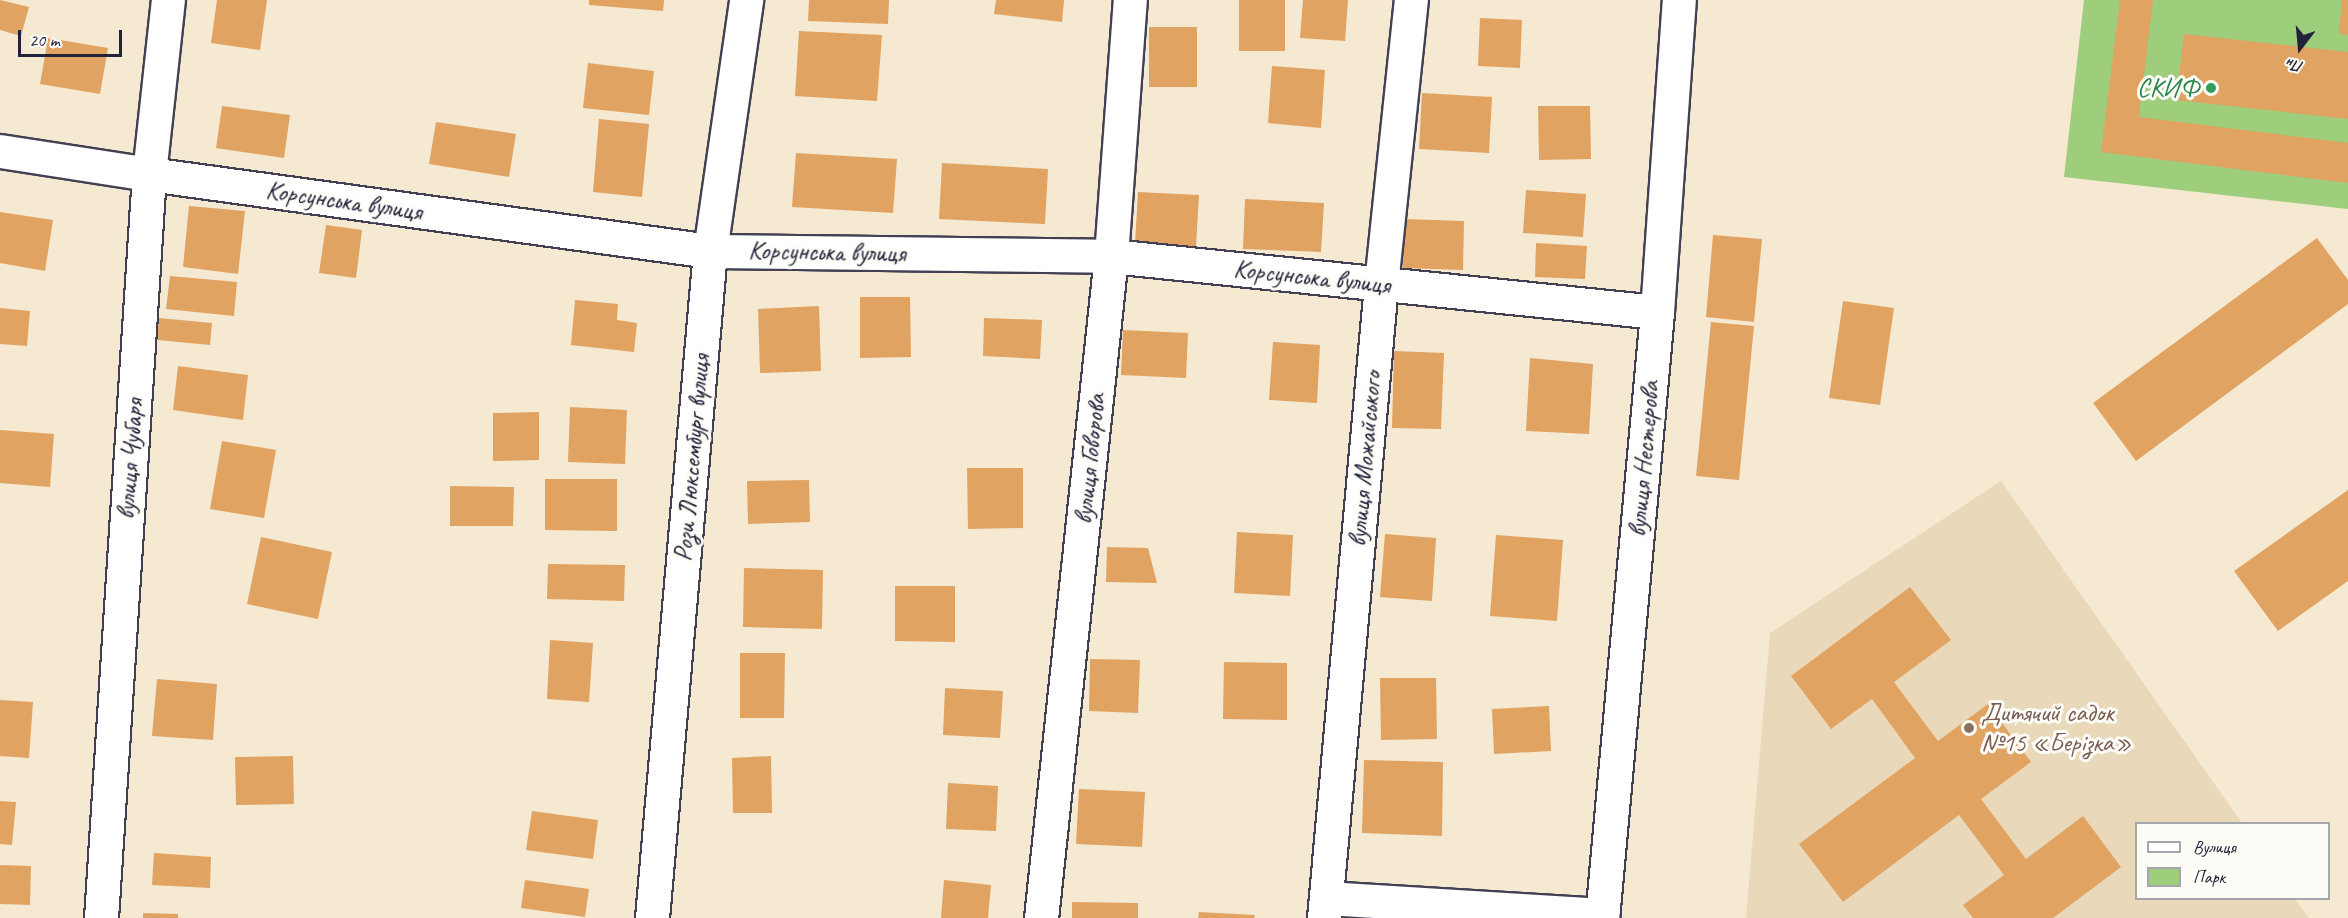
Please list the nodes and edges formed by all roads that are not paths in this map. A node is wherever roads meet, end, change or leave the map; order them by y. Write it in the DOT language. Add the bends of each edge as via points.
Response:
graph roads {
  1 [pos="168,0"];
  2 [pos="746,0"];
  3 [pos="1130,0"];
  4 [pos="1411,0"];
  5 [pos="1679,0"];
  6 [pos="0,151"];
  7 [pos="149,174"];
  8 [pos="710,251"];
  9 [pos="1111,256"];
  10 [pos="1381,284"];
  11 [pos="1658,312"];
  12 [pos="1325,908"];
  13 [pos="1602,916"];
  14 [pos="101,918"];
  15 [pos="652,918"];
  16 [pos="1041,918"];
  1 -- 7 [label="street, вулиця Чубаря"];
  2 -- 8 [label="street, Рози Люксембург вулиця"];
  3 -- 9 [label="street, вулиця Говорова"];
  4 -- 10 [label="street, вулиця Можайського"];
  5 -- 11 [label="street, вулиця Нестерова"];
  6 -- 7 [label="street, Корсунська вулиця"];
  7 -- 8 [label="street, Корсунська вулиця"];
  7 -- 14 [label="street, вулиця Чубаря"];
  8 -- 9 [label="street, Корсунська вулиця"];
  8 -- 15 [label="street, Рози Люксембург вулиця"];
  9 -- 10 [label="street, Корсунська вулиця"];
  9 -- 16 [label="street, вулиця Говорова"];
  10 -- 11 [label="street, Корсунська вулиця"];
  10 -- 12 [label="street, вулиця Можайського"];
  11 -- 13 [label="street, вулиця Нестерова"];
  12 -- 13 [label="street"];
}
